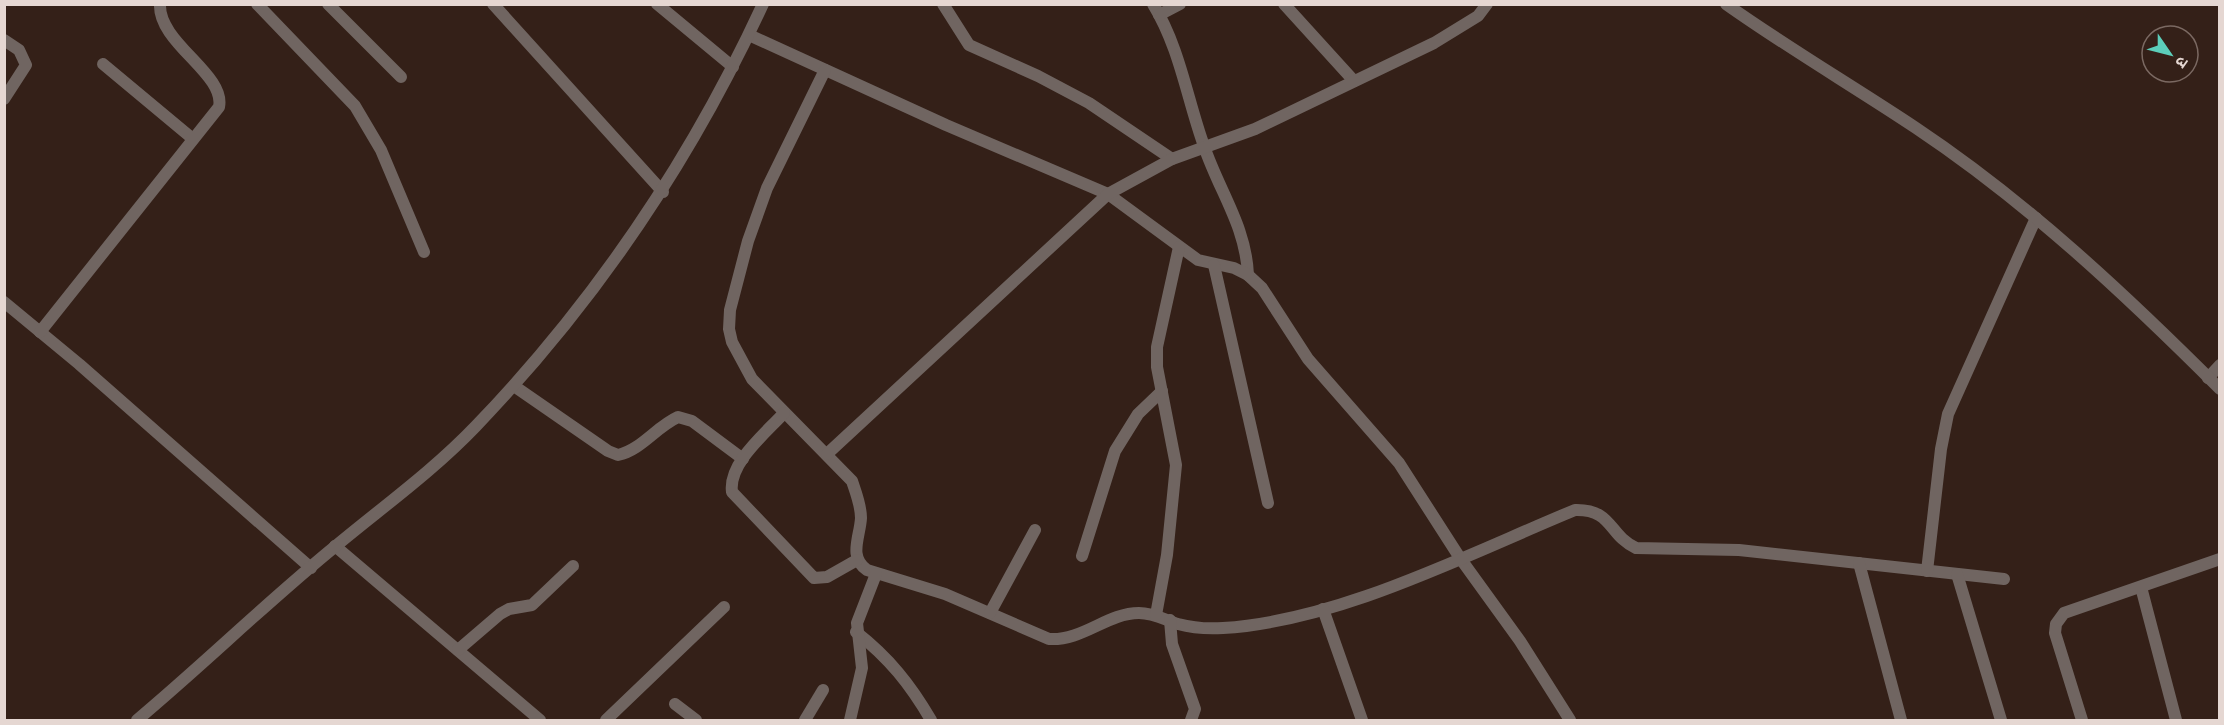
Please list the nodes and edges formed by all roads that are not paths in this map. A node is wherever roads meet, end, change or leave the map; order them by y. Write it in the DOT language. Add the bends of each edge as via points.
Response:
graph roads {
  1 [pos="160,4"];
  2 [pos="257,4"];
  3 [pos="328,4"];
  4 [pos="493,4"];
  5 [pos="657,4"];
  6 [pos="763,4"];
  7 [pos="943,4"];
  8 [pos="1180,4"];
  9 [pos="1284,4"];
  10 [pos="1487,4"];
  11 [pos="1726,4"];
  12 [pos="1156,10"];
  13 [pos="749,35"];
  14 [pos="4,40"];
  15 [pos="103,64"];
  16 [pos="734,67"];
  17 [pos="825,70"];
  18 [pos="401,77"];
  19 [pos="1354,81"];
  20 [pos="4,99"];
  21 [pos="193,139"];
  22 [pos="1204,147"];
  23 [pos="1172,159"];
  24 [pos="663,192"];
  25 [pos="1108,194"];
  26 [pos="2036,218"];
  27 [pos="1179,247"];
  28 [pos="424,252"];
  29 [pos="1214,265"];
  30 [pos="1248,275"];
  31 [pos="4,302"];
  32 [pos="40,332"];
  33 [pos="2220,365"];
  34 [pos="2208,378"];
  35 [pos="514,386"];
  36 [pos="2220,389"];
  37 [pos="1162,391"];
  38 [pos="784,413"];
  39 [pos="827,454"];
  40 [pos="743,459"];
  41 [pos="1268,503"];
  42 [pos="1035,530"];
  43 [pos="335,546"];
  44 [pos="1082,556"];
  45 [pos="1460,558"];
  46 [pos="857,560"];
  47 [pos="2219,560"];
  48 [pos="1859,563"];
  49 [pos="573,566"];
  50 [pos="311,568"];
  51 [pos="1927,571"];
  52 [pos="876,574"];
  53 [pos="1957,574"];
  54 [pos="2004,579"];
  55 [pos="2141,587"];
  56 [pos="724,608"];
  57 [pos="1323,609"];
  58 [pos="990,613"];
  59 [pos="1156,615"];
  60 [pos="1170,620"];
  61 [pos="856,632"];
  62 [pos="458,650"];
  63 [pos="823,690"];
  64 [pos="675,704"];
  65 [pos="143,719"];
  66 [pos="1359,719"];
  67 [pos="540,720"];
  68 [pos="606,720"];
  69 [pos="696,720"];
  70 [pos="805,720"];
  71 [pos="850,720"];
  72 [pos="931,720"];
  73 [pos="1191,720"];
  74 [pos="1570,720"];
  75 [pos="1901,720"];
  76 [pos="2001,720"];
  77 [pos="2082,720"];
  78 [pos="2176,720"];
  1 -- 21 [label="street" via="163,21 221,99"];
  2 -- 28 [label="street" via="356,106 369,126"];
  3 -- 18 [label="street"];
  4 -- 24 [label="street"];
  5 -- 16 [label="street"];
  6 -- 13 [label="street"];
  7 -- 23 [label="street" via="969,45 1089,103"];
  8 -- 12 [label="street"];
  9 -- 19 [label="street"];
  10 -- 19 [label="street" via="1479,16 1434,43"];
  11 -- 26 [label="street" via="1917,129"];
  12 -- 22 [label="street" via="1180,63"];
  13 -- 16 [label="street"];
  13 -- 17 [label="street"];
  14 -- 20 [label="street" via="19,50 26,65"];
  15 -- 21 [label="street"];
  16 -- 24 [label="street"];
  17 -- 25 [label="street"];
  17 -- 38 [label="street" via="766,188 730,310 729,329 740,359 752,379"];
  19 -- 22 [label="street" via="1255,129"];
  21 -- 32 [label="street"];
  22 -- 23 [label="street"];
  22 -- 30 [label="street" via="1245,243"];
  23 -- 25 [label="street"];
  24 -- 35 [label="street" via="626,247"];
  25 -- 27 [label="street"];
  25 -- 39 [label="street"];
  26 -- 34 [label="street"];
  26 -- 51 [label="street" via="1948,414"];
  27 -- 29 [label="street"];
  27 -- 37 [label="street" via="1157,347"];
  29 -- 30 [label="street"];
  29 -- 41 [label="street"];
  30 -- 45 [label="street" via="1262,288 1308,359 1399,463"];
  31 -- 32 [label="street"];
  32 -- 50 [label="street"];
  33 -- 34 [label="street"];
  34 -- 36 [label="street"];
  35 -- 40 [label="street" via="618,455 678,417 692,421"];
  35 -- 43 [label="street" via="435,466"];
  37 -- 44 [label="street" via="1138,414 1115,451"];
  37 -- 59 [label="street" via="1176,465"];
  38 -- 39 [label="street"];
  38 -- 40 [label="street"];
  39 -- 46 [label="street" via="852,482 858,496 861,519"];
  40 -- 46 [label="street" via="733,478 732,492 809,575 821,579"];
  42 -- 58 [label="street"];
  43 -- 50 [label="street"];
  43 -- 62 [label="street"];
  45 -- 48 [label="street" via="1575,510 1589,510 1601,514 1636,548 1739,550"];
  45 -- 57 [label="street"];
  45 -- 74 [label="street" via="1520,641"];
  46 -- 52 [label="street"];
  47 -- 55 [label="street"];
  48 -- 51 [label="street"];
  48 -- 75 [label="street"];
  49 -- 62 [label="street" via="532,605 500,614"];
  50 -- 65 [label="street"];
  51 -- 53 [label="street"];
  52 -- 58 [label="street" via="945,594"];
  52 -- 61 [label="street"];
  53 -- 54 [label="street"];
  53 -- 76 [label="street"];
  55 -- 77 [label="street" via="2064,613 2056,624 2055,633"];
  55 -- 78 [label="street"];
  56 -- 68 [label="street"];
  57 -- 60 [label="street" via="1225,628 1201,628"];
  57 -- 66 [label="street"];
  58 -- 59 [label="street" via="1049,639 1063,640 1123,615"];
  59 -- 60 [label="street"];
  60 -- 73 [label="street" via="1172,644 1195,709"];
  61 -- 71 [label="street" via="862,668"];
  61 -- 72 [label="street" via="893,664"];
  62 -- 67 [label="street"];
  63 -- 70 [label="street"];
  64 -- 69 [label="street"];
}
